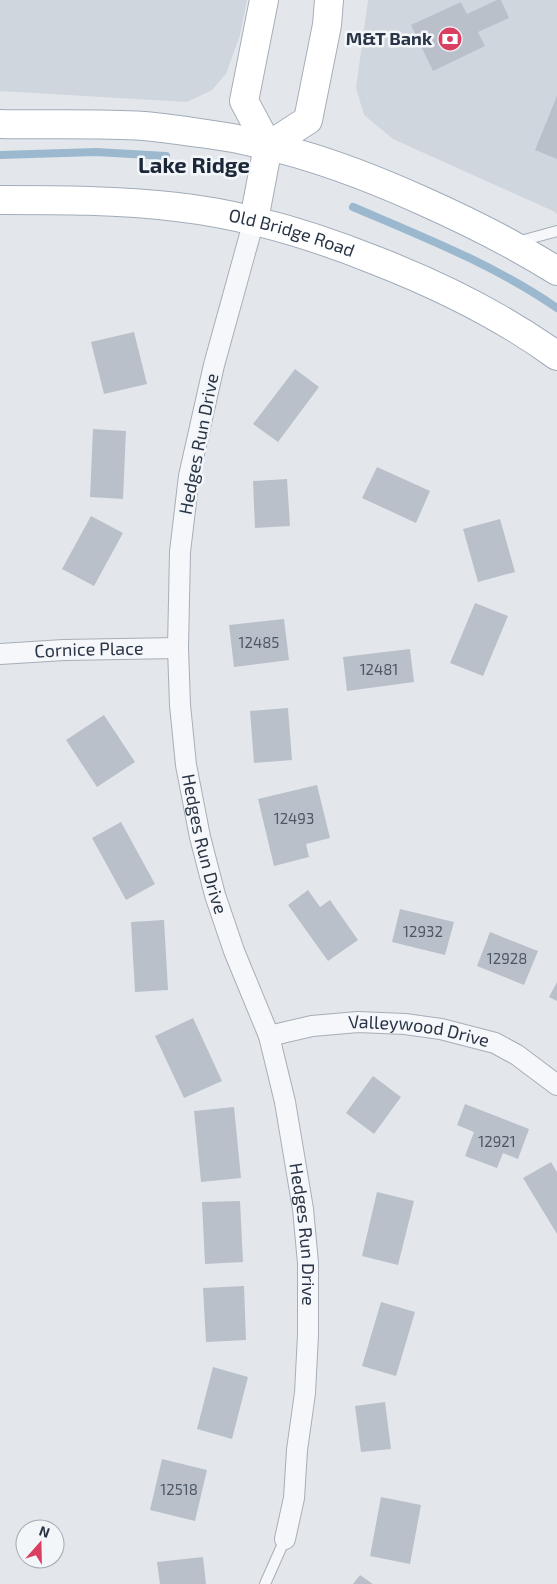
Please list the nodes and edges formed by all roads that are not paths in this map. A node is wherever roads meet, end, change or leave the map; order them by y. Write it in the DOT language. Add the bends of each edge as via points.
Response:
graph roads {
  1 [pos="264,0"];
  2 [pos="329,0"];
  3 [pos="0,124"];
  4 [pos="268,146"];
  5 [pos="0,200"];
  6 [pos="254,220"];
  7 [pos="557,231"];
  8 [pos="512,244"];
  9 [pos="557,271"];
  10 [pos="557,356"];
  11 [pos="178,648"];
  12 [pos="0,654"];
  13 [pos="269,1036"];
  14 [pos="557,1085"];
  15 [pos="285,1539"];
  16 [pos="265,1584"];
  1 -- 4 [label="main road" via="244,101"];
  2 -- 4 [label="main road" via="326,34 308,120"];
  3 -- 4 [label="main road" via="144,126 210,134"];
  4 -- 6 [label="main road, Hedges Run Drive"];
  4 -- 8 [label="main road" via="376,179"];
  5 -- 6 [label="main road, Old Bridge Road" via="178,207"];
  6 -- 10 [label="main road, Old Bridge Road" via="300,232 418,277 488,312"];
  6 -- 11 [label="street, Hedges Run Drive" via="214,366 190,476 180,552"];
  7 -- 8 [label="lane"];
  8 -- 9 [label="main road"];
  11 -- 12 [label="street, Cornice Place"];
  11 -- 13 [label="street, Hedges Run Drive" via="186,765 200,837 234,950"];
  13 -- 14 [label="street, Valleywood Drive" via="312,1026 358,1022 441,1029 495,1043"];
  13 -- 15 [label="street, Hedges Run Drive" via="285,1102 308,1263 305,1393 294,1498"];
  15 -- 16 [label="lane"];
}
